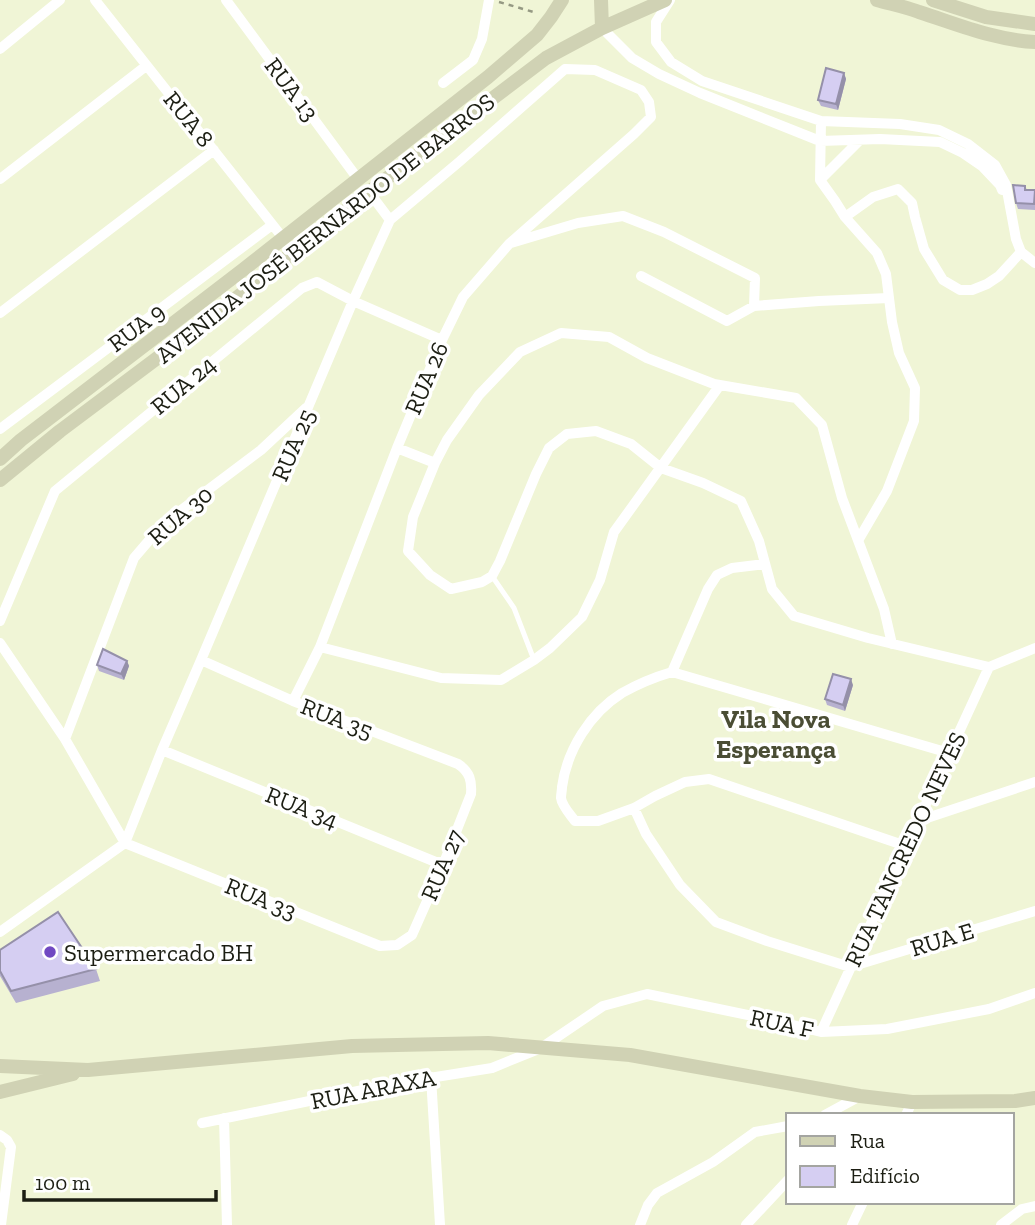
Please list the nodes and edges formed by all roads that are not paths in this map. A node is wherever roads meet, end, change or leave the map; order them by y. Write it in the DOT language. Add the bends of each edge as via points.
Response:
graph roads {
  1 [pos="60,0"];
  2 [pos="95,0"];
  3 [pos="226,0"];
  4 [pos="491,0"];
  5 [pos="562,0"];
  6 [pos="601,0"];
  7 [pos="667,0"];
  8 [pos="877,0"];
  9 [pos="933,0"];
  10 [pos="1035,24"];
  11 [pos="602,28"];
  12 [pos="1035,42"];
  13 [pos="0,49"];
  14 [pos="146,66"];
  15 [pos="443,83"];
  16 [pos="651,117"];
  17 [pos="821,121"];
  18 [pos="860,140"];
  19 [pos="820,141"];
  20 [pos="214,150"];
  21 [pos="0,179"];
  22 [pos="358,179"];
  23 [pos="820,180"];
  24 [pos="369,192"];
  25 [pos="1010,209"];
  26 [pos="845,217"];
  27 [pos="390,220"];
  28 [pos="272,225"];
  29 [pos="283,238"];
  30 [pos="509,244"];
  31 [pos="1021,252"];
  32 [pos="1035,263"];
  33 [pos="641,276"];
  34 [pos="889,298"];
  35 [pos="353,300"];
  36 [pos="754,306"];
  37 [pos="0,313"];
  38 [pos="442,340"];
  39 [pos="720,385"];
  40 [pos="310,403"];
  41 [pos="0,429"];
  42 [pos="397,448"];
  43 [pos="0,459"];
  44 [pos="435,463"];
  45 [pos="661,468"];
  46 [pos="0,480"];
  47 [pos="859,539"];
  48 [pos="765,564"];
  49 [pos="492,576"];
  50 [pos="0,621"];
  51 [pos="0,643"];
  52 [pos="892,644"];
  53 [pos="320,647"];
  54 [pos="1035,648"];
  55 [pos="201,660"];
  56 [pos="534,660"];
  57 [pos="989,667"];
  58 [pos="672,671"];
  59 [pos="293,701"];
  60 [pos="65,739"];
  61 [pos="162,750"];
  62 [pos="949,754"];
  63 [pos="470,776"];
  64 [pos="1035,782"];
  65 [pos="634,808"];
  66 [pos="918,821"];
  67 [pos="125,844"];
  68 [pos="906,845"];
  69 [pos="443,865"];
  70 [pos="1035,911"];
  71 [pos="0,932"];
  72 [pos="397,945"];
  73 [pos="850,967"];
  74 [pos="1035,993"];
  75 [pos="821,1032"];
  76 [pos="541,1048"];
  77 [pos="0,1066"];
  78 [pos="88,1070"];
  79 [pos="431,1077"];
  80 [pos="0,1093"];
  81 [pos="860,1096"];
  82 [pos="1035,1098"];
  83 [pos="909,1108"];
  84 [pos="829,1113"];
  85 [pos="224,1118"];
  86 [pos="202,1123"];
  87 [pos="786,1126"];
  88 [pos="0,1135"];
  89 [pos="786,1182"];
  90 [pos="862,1204"];
  91 [pos="1035,1206"];
  92 [pos="1,1225"];
  93 [pos="227,1225"];
  94 [pos="440,1225"];
  95 [pos="640,1225"];
  96 [pos="746,1225"];
  97 [pos="852,1225"];
  98 [pos="1000,1225"];
  1 -- 13 [label="street"];
  2 -- 14 [label="street, RUA 8"];
  3 -- 22 [label="street, RUA 13"];
  4 -- 15 [label="street" via="473,60"];
  5 -- 22 [label="main road, AVENIDA JOSÉ BERNARDO DE BARROS" via="537,35"];
  6 -- 11 [label="main road"];
  7 -- 11 [label="main road, AVENIDA JOSÉ BERNARDO DE BARROS"];
  7 -- 17 [label="street" via="656,22 656,42 671,62 702,81"];
  8 -- 12 [label="main road" via="975,32"];
  9 -- 10 [label="main road" via="986,17"];
  11 -- 19 [label="street" via="632,58 659,74"];
  11 -- 24 [label="main road, AVENIDA JOSÉ BERNARDO DE BARROS" via="546,58"];
  14 -- 20 [label="street, RUA 8"];
  14 -- 21 [label="street"];
  16 -- 27 [label="street, RUA 25" via="641,90 594,69 565,69"];
  16 -- 30 [label="street, RUA 26"];
  17 -- 19 [label="street"];
  17 -- 25 [label="street" via="939,130 995,165 1006,185"];
  18 -- 19 [label="street"];
  18 -- 23 [label="street"];
  18 -- 25 [label="street" via="940,142 982,166 1000,185"];
  19 -- 23 [label="street"];
  20 -- 28 [label="street, RUA 8"];
  20 -- 37 [label="street"];
  22 -- 29 [label="main road, AVENIDA JOSÉ BERNARDO DE BARROS"];
  23 -- 26 [label="street"];
  24 -- 27 [label="street"];
  24 -- 46 [label="main road, AVENIDA JOSÉ BERNARDO DE BARROS"];
  25 -- 31 [label="street"];
  26 -- 31 [label="street" via="873,197 898,189 912,203 924,249 943,280 960,290 987,284"];
  26 -- 34 [label="street" via="877,253"];
  27 -- 35 [label="street, RUA 25"];
  28 -- 29 [label="street, RUA 8"];
  28 -- 41 [label="street, RUA 9"];
  29 -- 43 [label="main road, AVENIDA JOSÉ BERNARDO DE BARROS"];
  30 -- 36 [label="street" via="578,223 623,216 755,278"];
  30 -- 38 [label="street, RUA 26" via="463,297"];
  31 -- 32 [label="street"];
  33 -- 36 [label="street" via="727,321"];
  34 -- 36 [label="street"];
  34 -- 47 [label="street" via="899,353 915,388 914,421 887,491"];
  35 -- 38 [label="street, RUA 24"];
  35 -- 40 [label="street, RUA 25"];
  35 -- 50 [label="street, RUA 24" via="317,282 302,288 55,491"];
  38 -- 42 [label="street, RUA 26"];
  39 -- 44 [label="street" via="647,358 609,337 561,333 520,352 479,395"];
  39 -- 45 [label="street"];
  39 -- 47 [label="street" via="796,398 822,425 842,498"];
  40 -- 55 [label="street, RUA 25"];
  40 -- 60 [label="street, RUA 30" via="261,450 164,523 134,558"];
  42 -- 44 [label="street"];
  42 -- 53 [label="street, RUA 26"];
  44 -- 49 [label="street" via="413,517 408,551 451,589"];
  45 -- 48 [label="street" via="741,501"];
  45 -- 49 [label="street" via="631,444 596,431 568,434 549,448"];
  45 -- 56 [label="street" via="614,532 600,580 582,617"];
  47 -- 52 [label="street"];
  48 -- 52 [label="street" via="772,589 794,616"];
  48 -- 58 [label="street" via="717,575"];
  49 -- 56 [label="lane" via="514,608"];
  51 -- 60 [label="street"];
  52 -- 57 [label="street"];
  53 -- 56 [label="street" via="441,678 501,680"];
  53 -- 59 [label="street, RUA 26"];
  54 -- 57 [label="street"];
  55 -- 59 [label="street, RUA 35"];
  55 -- 61 [label="street, RUA 25"];
  57 -- 62 [label="street, RUA TANCREDO NEVES"];
  58 -- 62 [label="street"];
  58 -- 65 [label="street" via="621,693 598,712 575,745 564,774 561,799 575,821 598,821"];
  59 -- 63 [label="street, RUA 35" via="458,764"];
  60 -- 67 [label="street"];
  61 -- 67 [label="street, RUA 25"];
  61 -- 69 [label="street, RUA 34"];
  62 -- 66 [label="street, RUA TANCREDO NEVES"];
  63 -- 69 [label="street, RUA 27" via="471,794"];
  64 -- 66 [label="street"];
  65 -- 68 [label="street" via="685,782 709,779"];
  65 -- 73 [label="street" via="680,885 716,922"];
  66 -- 68 [label="street, RUA TANCREDO NEVES"];
  67 -- 71 [label="street"];
  67 -- 72 [label="street, RUA 33" via="380,946"];
  68 -- 73 [label="street, RUA TANCREDO NEVES"];
  69 -- 72 [label="street, RUA 27" via="412,934"];
  70 -- 73 [label="street, RUA E"];
  73 -- 75 [label="street, RUA TANCREDO NEVES"];
  74 -- 75 [label="street, RUA F" via="989,1009 887,1029"];
  75 -- 76 [label="street, RUA F" via="647,994 603,1006"];
  76 -- 78 [label="main road" via="488,1043 352,1046"];
  76 -- 79 [label="street, RUA ARAXA" via="492,1068"];
  76 -- 81 [label="main road" via="630,1055"];
  77 -- 78 [label="main road"];
  78 -- 80 [label="main road"];
  79 -- 85 [label="street, RUA ARAXA"];
  79 -- 94 [label="street"];
  81 -- 83 [label="main road"];
  81 -- 84 [label="street"];
  82 -- 83 [label="main road"];
  85 -- 86 [label="street, RUA ARAXA"];
  85 -- 93 [label="street"];
  87 -- 95 [label="street" via="755,1132 657,1193"];
  88 -- 92 [label="street" via="10,1147"];
  89 -- 96 [label="street"];
  90 -- 97 [label="street"];
  91 -- 98 [label="street" via="1022,1209"];
}
